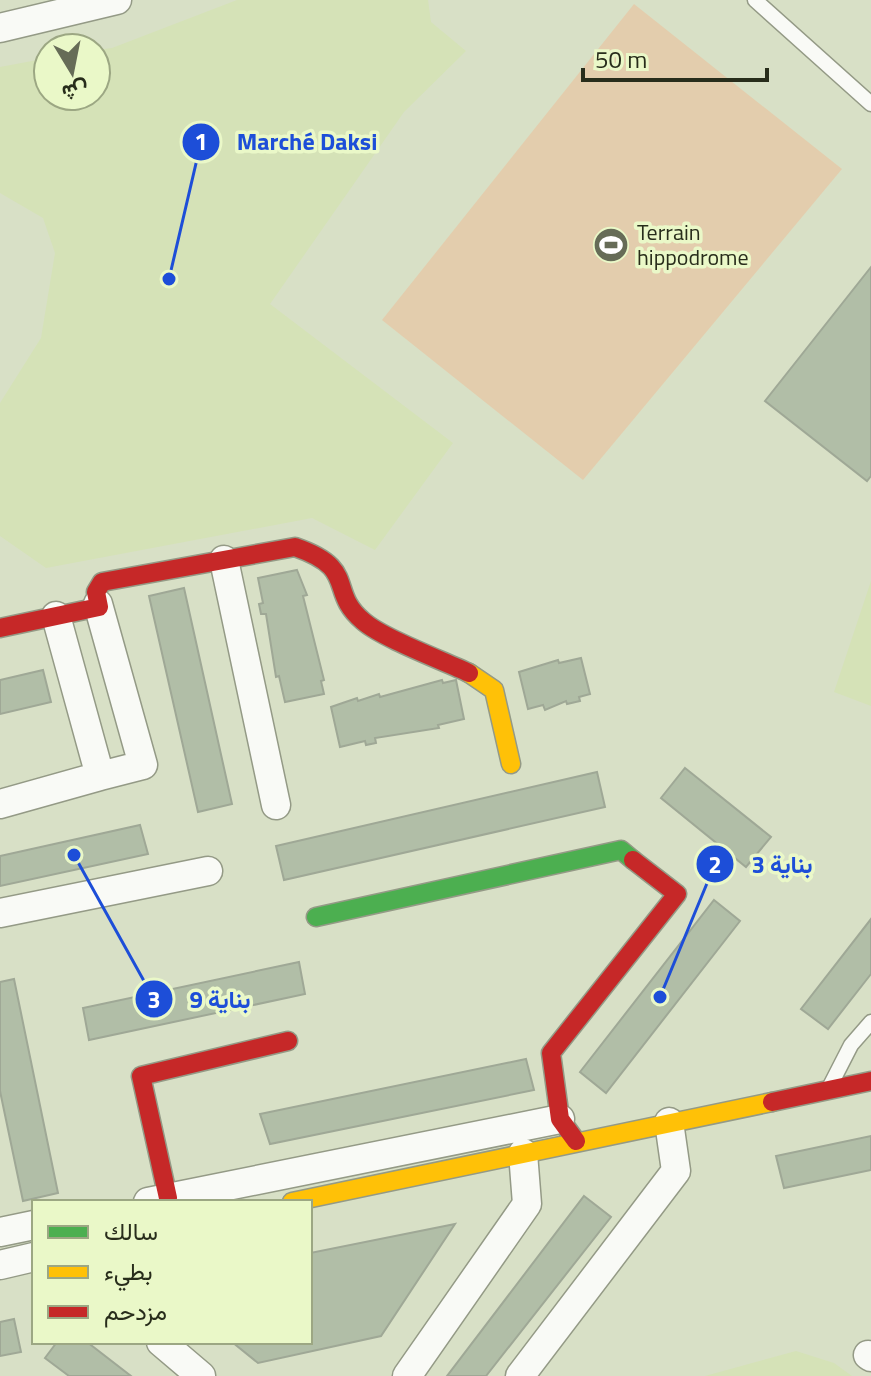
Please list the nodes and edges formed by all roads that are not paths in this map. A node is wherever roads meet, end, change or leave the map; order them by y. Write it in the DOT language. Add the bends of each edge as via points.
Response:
graph roads {
  1 [pos="117,0"];
  2 [pos="755,0"];
  3 [pos="0,28"];
  4 [pos="871,104"];
  5 [pos="224,560"];
  6 [pos="98,604"];
  7 [pos="56,616"];
  8 [pos="0,628"];
  9 [pos="511,764"];
  10 [pos="100,776"];
  11 [pos="0,804"];
  12 [pos="276,805"];
  13 [pos="208,871"];
  14 [pos="0,913"];
  15 [pos="316,917"];
  16 [pos="871,1022"];
  17 [pos="288,1041"];
  18 [pos="871,1081"];
  19 [pos="828,1090"];
  20 [pos="669,1122"];
  21 [pos="568,1130"];
  22 [pos="523,1153"];
  23 [pos="158,1200"];
  24 [pos="301,1200"];
  25 [pos="32,1225"];
  26 [pos="0,1232"];
  27 [pos="32,1257"];
  28 [pos="0,1265"];
  29 [pos="163,1344"];
  30 [pos="201,1376"];
  31 [pos="407,1376"];
  32 [pos="520,1376"];
  1 -- 3 [label="street"];
  2 -- 4 [label="lane"];
  5 -- 6 [label="street" via="102,582 96,592"];
  5 -- 9 [label="street" via="295,547 335,564 353,613 364,623 494,690"];
  5 -- 12 [label="street"];
  6 -- 7 [label="street"];
  6 -- 10 [label="street" via="143,765"];
  7 -- 8 [label="street"];
  7 -- 10 [label="street"];
  10 -- 11 [label="street"];
  13 -- 14 [label="street"];
  15 -- 21 [label="street" via="621,850 677,894 551,1053"];
  16 -- 19 [label="lane" via="851,1045"];
  17 -- 23 [label="street" via="141,1076"];
  18 -- 19 [label="street"];
  19 -- 20 [label="street"];
  20 -- 21 [label="street"];
  20 -- 32 [label="street" via="676,1171"];
  21 -- 22 [label="street"];
  21 -- 23 [label="street"];
  22 -- 24 [label="street"];
  22 -- 31 [label="street" via="527,1204"];
  25 -- 26 [label="street"];
  27 -- 28 [label="street"];
  29 -- 30 [label="street"];
}
